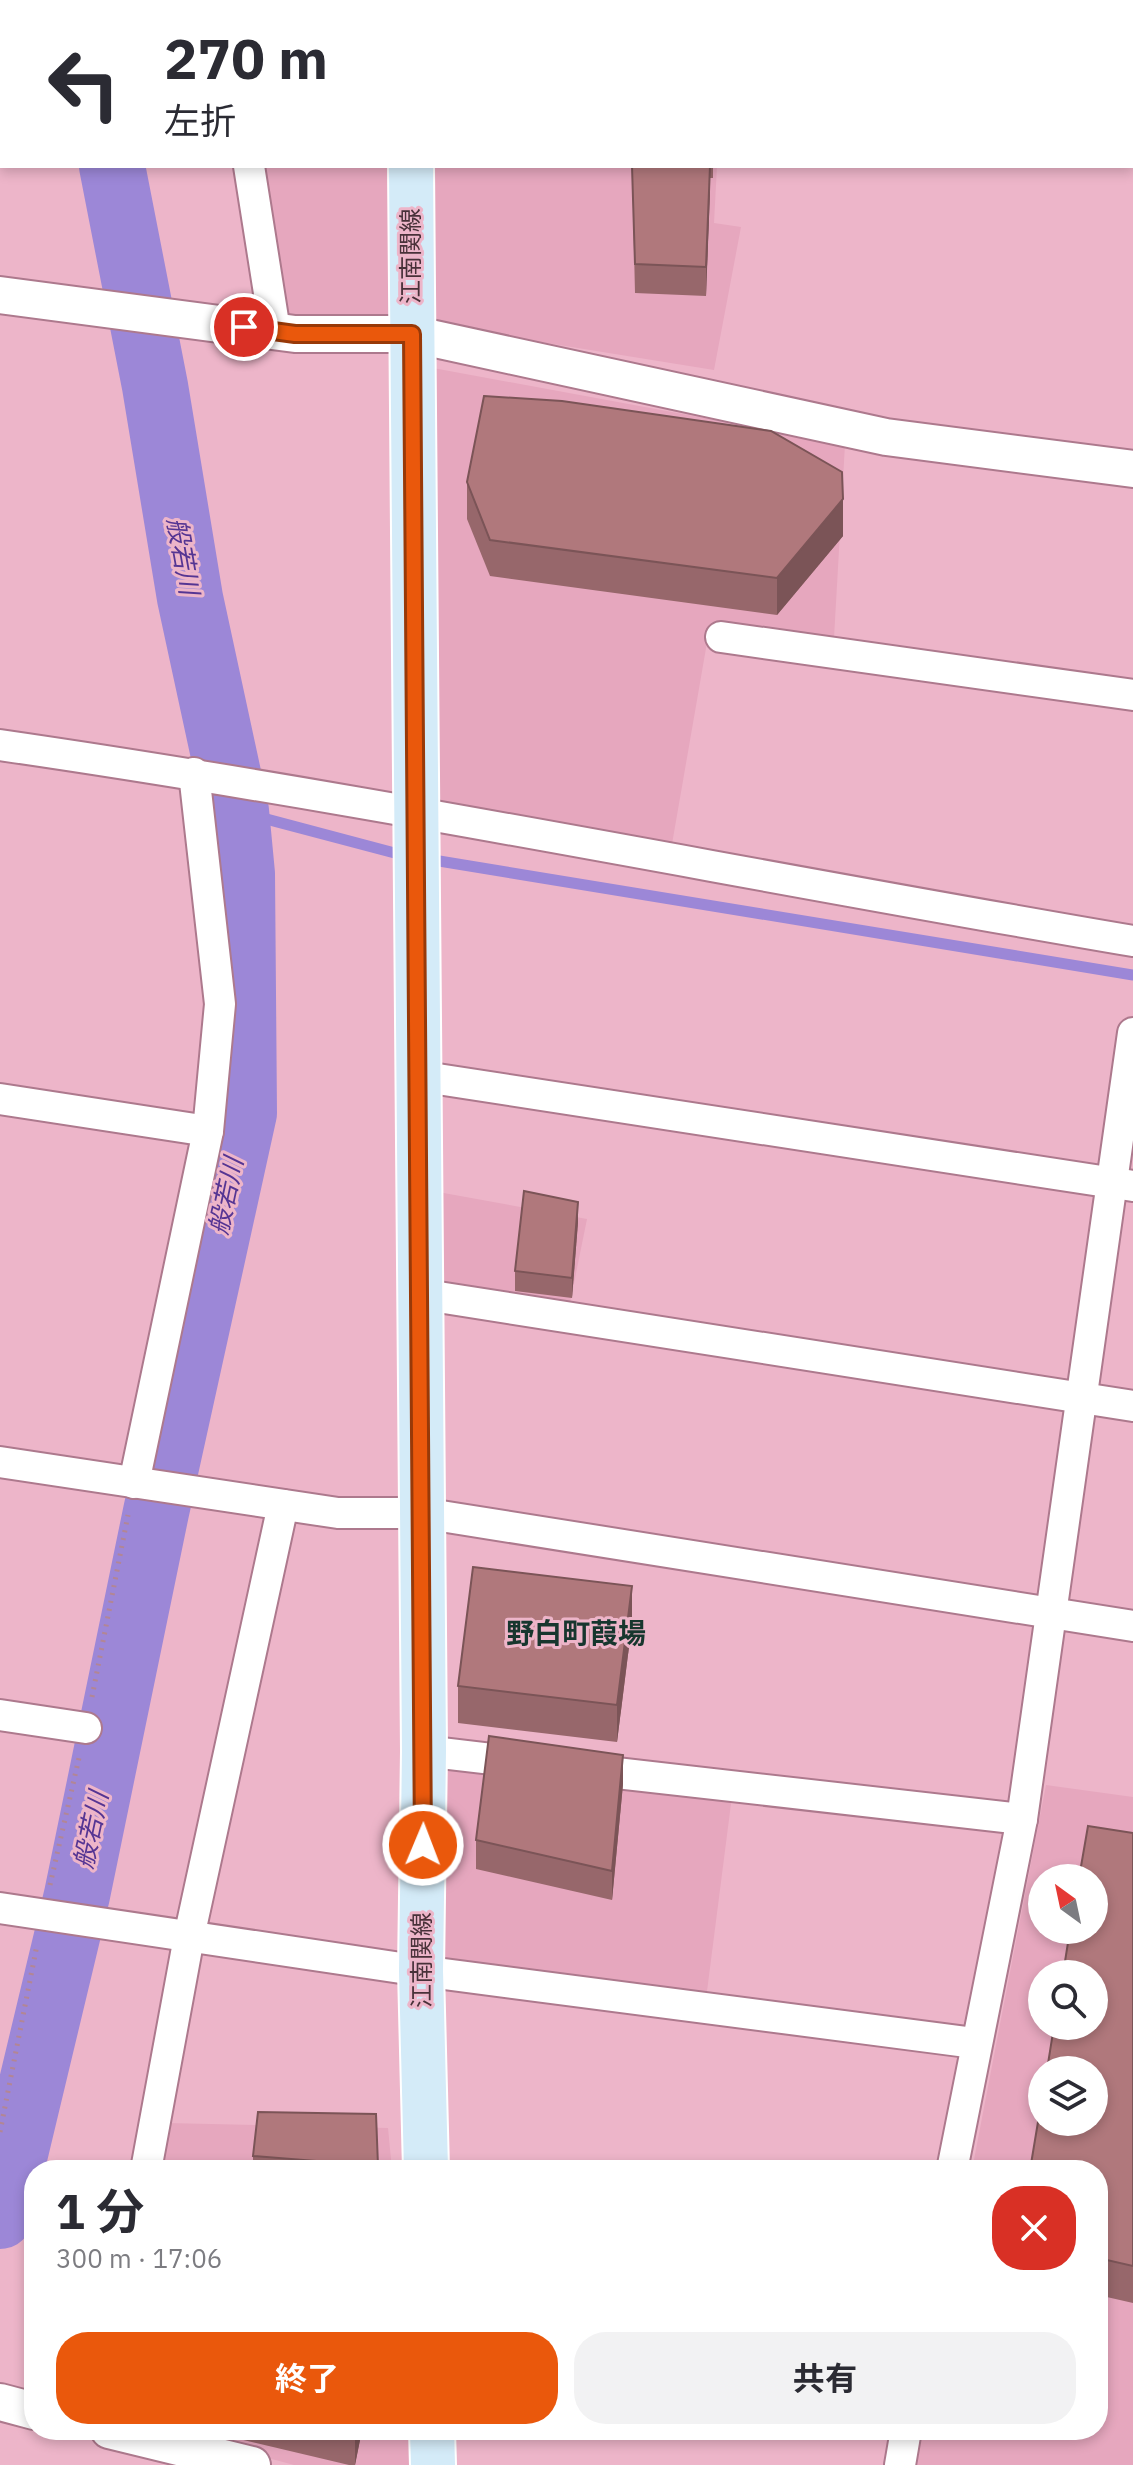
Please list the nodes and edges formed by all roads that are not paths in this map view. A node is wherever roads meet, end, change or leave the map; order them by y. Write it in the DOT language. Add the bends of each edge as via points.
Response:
graph roads {
  1 [pos="249,168"];
  2 [pos="411,168"];
  3 [pos="0,295"];
  4 [pos="275,331"];
  5 [pos="412,334"];
  6 [pos="1133,469"];
  7 [pos="721,637"];
  8 [pos="1133,695"];
  9 [pos="0,745"];
  10 [pos="194,773"];
  11 [pos="416,813"];
  12 [pos="1133,941"];
  13 [pos="1133,1033"];
  14 [pos="418,1076"];
  15 [pos="0,1099"];
  16 [pos="208,1131"];
  17 [pos="1122,1184"];
  18 [pos="419,1294"];
  19 [pos="1081,1399"];
  20 [pos="1133,1406"];
  21 [pos="0,1462"];
  22 [pos="134,1483"];
  23 [pos="283,1505"];
  24 [pos="422,1513"];
  25 [pos="1051,1613"];
  26 [pos="1133,1626"];
  27 [pos="0,1715"];
  28 [pos="86,1728"];
  29 [pos="424,1751"];
  30 [pos="1022,1819"];
  31 [pos="0,1908"];
  32 [pos="189,1937"];
  33 [pos="421,1971"];
  34 [pos="975,2043"];
  35 [pos="148,2160"];
  36 [pos="426,2160"];
  37 [pos="954,2160"];
  38 [pos="0,2402"];
  39 [pos="24,2408"];
  40 [pos="150,2440"];
  41 [pos="432,2440"];
  42 [pos="904,2440"];
  43 [pos="252,2465"];
  44 [pos="433,2465"];
  45 [pos="900,2465"];
  1 -- 4 [label="street"];
  2 -- 5 [label="main road, 江南関線"];
  3 -- 4 [label="street"];
  4 -- 5 [label="street"];
  5 -- 6 [label="street" via="886,437"];
  5 -- 11 [label="main road, 江南関線"];
  7 -- 8 [label="street"];
  9 -- 10 [label="street"];
  10 -- 11 [label="street"];
  10 -- 16 [label="street" via="220,1004"];
  11 -- 12 [label="street"];
  11 -- 14 [label="main road, 江南関線"];
  13 -- 17 [label="street"];
  14 -- 17 [label="street"];
  14 -- 18 [label="main road, 江南関線"];
  15 -- 16 [label="street"];
  16 -- 22 [label="street"];
  17 -- 19 [label="street"];
  18 -- 19 [label="street"];
  18 -- 24 [label="main road, 江南関線"];
  19 -- 20 [label="street"];
  19 -- 25 [label="street"];
  21 -- 22 [label="street"];
  22 -- 23 [label="street"];
  23 -- 24 [label="street" via="338,1513"];
  23 -- 32 [label="street"];
  24 -- 25 [label="street"];
  24 -- 29 [label="main road, 江南関線"];
  25 -- 26 [label="street"];
  25 -- 30 [label="street"];
  27 -- 28 [label="street"];
  29 -- 30 [label="street"];
  29 -- 33 [label="main road, 江南関線"];
  30 -- 34 [label="street"];
  31 -- 32 [label="street"];
  32 -- 33 [label="street"];
  32 -- 35 [label="street"];
  33 -- 34 [label="street"];
  33 -- 36 [label="main road, 江南関線"];
  34 -- 37 [label="street"];
  38 -- 39 [label="street"];
  40 -- 43 [label="street"];
  41 -- 44 [label="main road"];
  42 -- 45 [label="street"];
}
